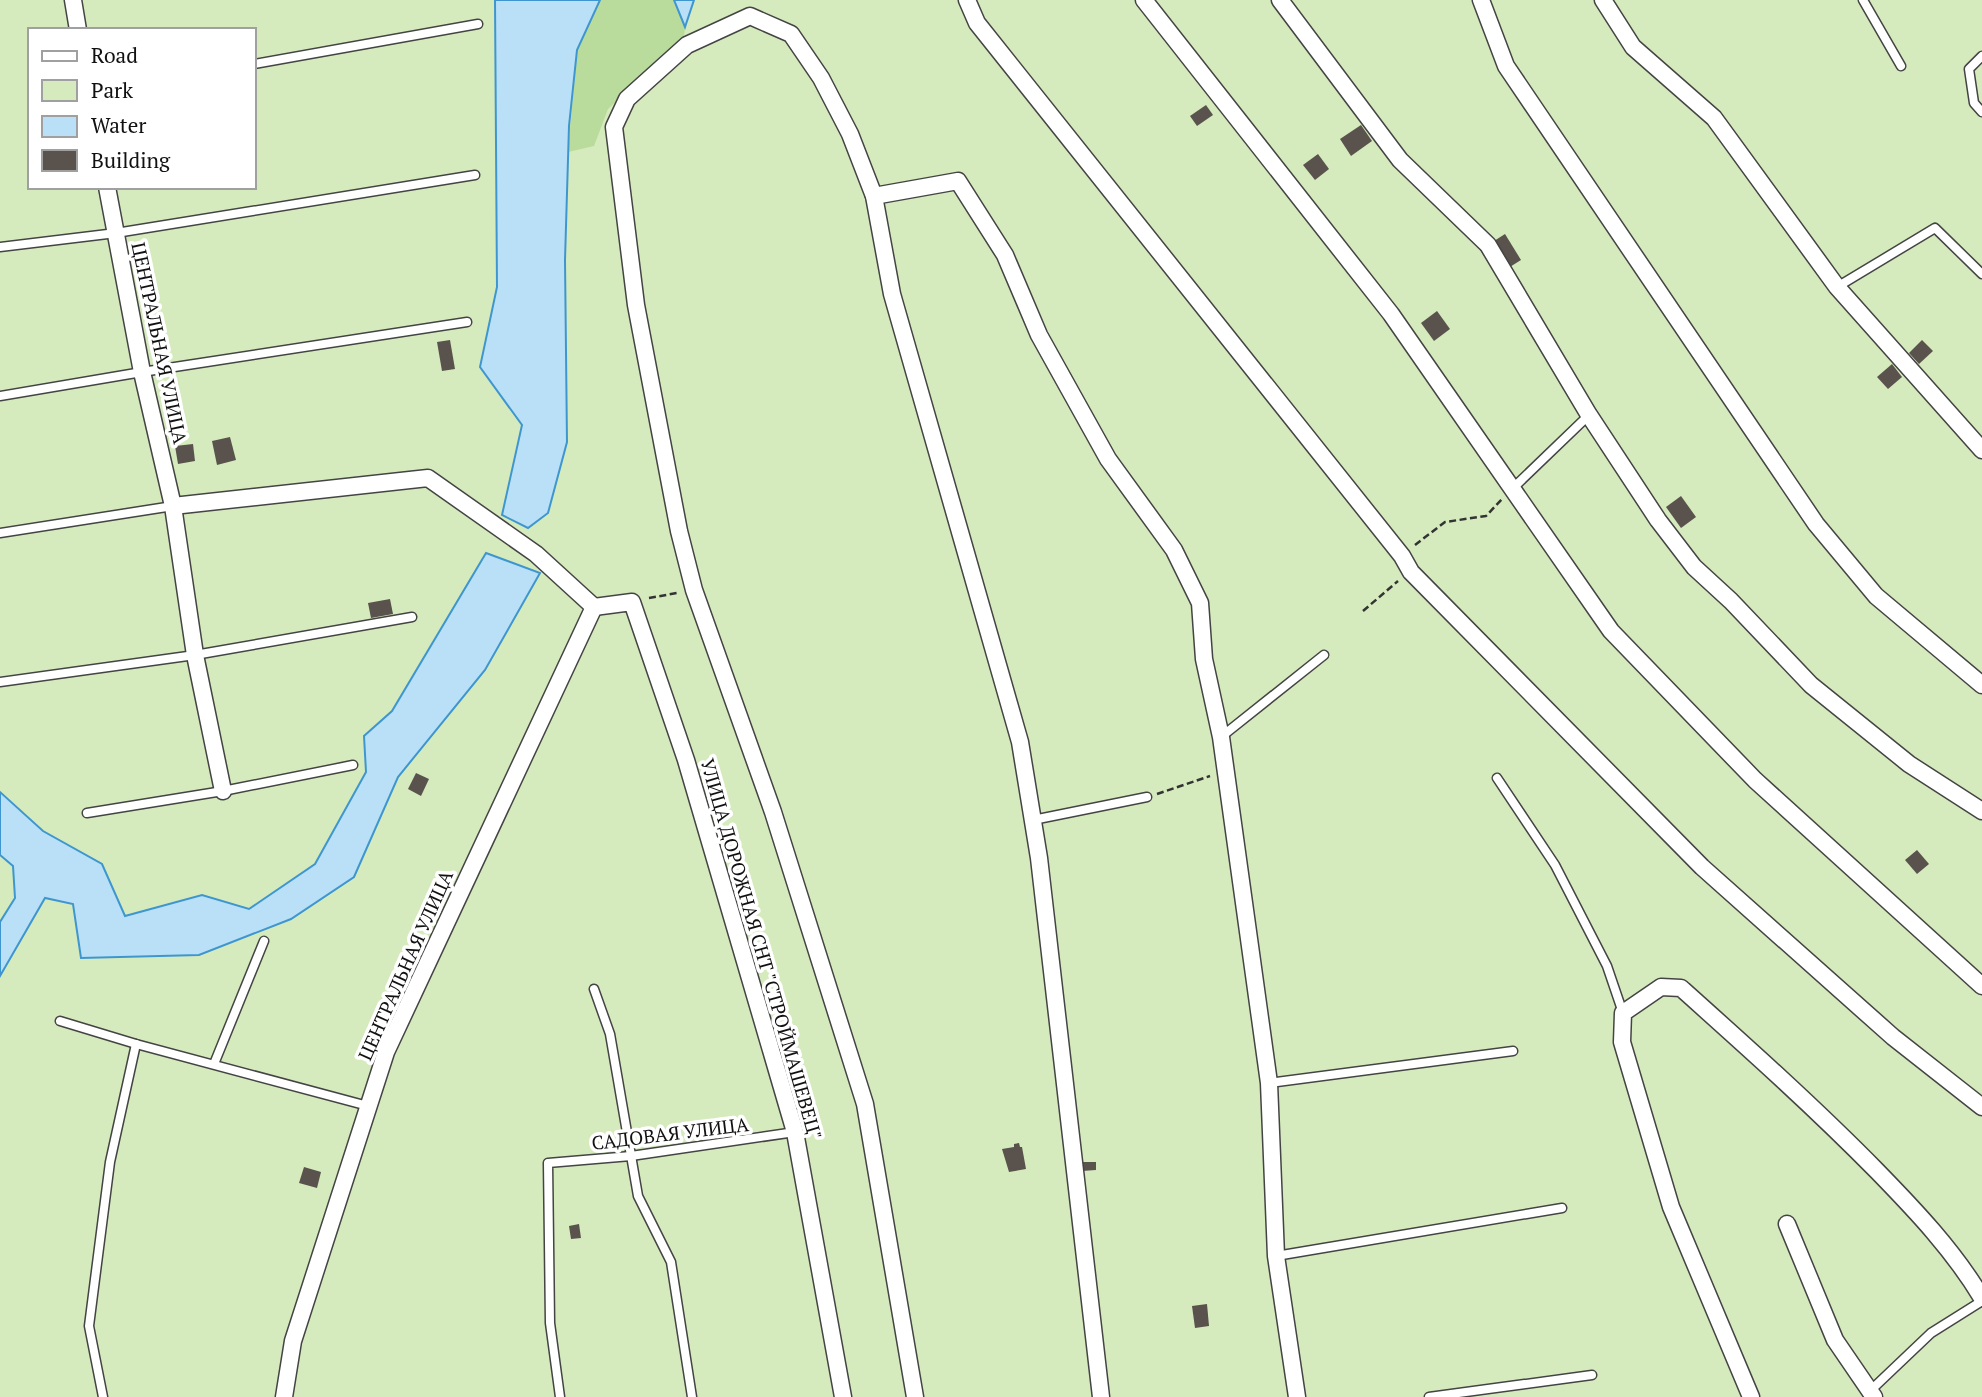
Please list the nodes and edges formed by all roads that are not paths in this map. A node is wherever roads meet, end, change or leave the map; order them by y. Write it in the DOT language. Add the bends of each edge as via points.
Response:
graph roads {
  1 [pos="73,0"];
  2 [pos="967,0"];
  3 [pos="1144,0"];
  4 [pos="1280,0"];
  5 [pos="1481,0"];
  6 [pos="1603,0"];
  7 [pos="1863,0"];
  8 [pos="478,24"];
  9 [pos="78,28"];
  10 [pos="1982,57"];
  11 [pos="256,64"];
  12 [pos="1902,66"];
  13 [pos="1982,112"];
  14 [pos="475,175"];
  15 [pos="107,189"];
  16 [pos="874,196"];
  17 [pos="116,233"];
  18 [pos="0,247"];
  19 [pos="1982,274"];
  20 [pos="1837,287"];
  21 [pos="467,322"];
  22 [pos="142,372"];
  23 [pos="0,396"];
  24 [pos="1589,415"];
  25 [pos="1982,450"];
  26 [pos="1511,489"];
  27 [pos="173,506"];
  28 [pos="0,533"];
  29 [pos="594,607"];
  30 [pos="412,617"];
  31 [pos="1324,654"];
  32 [pos="195,655"];
  33 [pos="0,682"];
  34 [pos="1982,685"];
  35 [pos="1221,737"];
  36 [pos="353,765"];
  37 [pos="1497,778"];
  38 [pos="223,791"];
  39 [pos="1147,797"];
  40 [pos="1982,811"];
  41 [pos="87,813"];
  42 [pos="1033,820"];
  43 [pos="264,941"];
  44 [pos="1982,986"];
  45 [pos="593,989"];
  46 [pos="1623,1013"];
  47 [pos="60,1021"];
  48 [pos="136,1044"];
  49 [pos="1513,1051"];
  50 [pos="214,1065"];
  51 [pos="1269,1083"];
  52 [pos="368,1106"];
  53 [pos="1982,1107"];
  54 [pos="795,1132"];
  55 [pos="631,1156"];
  56 [pos="1562,1208"];
  57 [pos="1787,1224"];
  58 [pos="1276,1256"];
  59 [pos="1982,1299"];
  60 [pos="1592,1375"];
  61 [pos="1872,1394"];
  62 [pos="103,1397"];
  63 [pos="284,1397"];
  64 [pos="560,1397"];
  65 [pos="692,1397"];
  66 [pos="843,1397"];
  67 [pos="915,1397"];
  68 [pos="1101,1397"];
  69 [pos="1297,1397"];
  70 [pos="1429,1397"];
  71 [pos="1751,1397"];
  1 -- 9 [label="street"];
  2 -- 53 [label="street" via="977,23 1411,572 1702,867 1893,1037"];
  3 -- 26 [label="street" via="1391,314"];
  4 -- 24 [label="street" via="1400,160 1488,245"];
  5 -- 34 [label="street" via="1506,65 1816,524 1876,596"];
  6 -- 20 [label="street" via="1633,47 1714,118"];
  7 -- 12 [label="lane"];
  8 -- 11 [label="lane"];
  10 -- 13 [label="lane" via="1969,69 1974,103"];
  14 -- 17 [label="lane"];
  15 -- 17 [label="street, ЦЕНТРАЛЬНАЯ УЛИЦА"];
  16 -- 35 [label="street" via="958,181 1005,255 1039,335 1108,459 1174,550 1200,603 1204,659"];
  16 -- 42 [label="street" via="892,294 1020,742"];
  16 -- 67 [label="street" via="821,78 791,34 750,16 687,45 627,99 614,127 636,305 680,531 694,590 773,812 865,1104"];
  17 -- 18 [label="lane"];
  17 -- 22 [label="street, ЦЕНТРАЛЬНАЯ УЛИЦА"];
  19 -- 20 [label="lane" via="1935,228"];
  20 -- 25 [label="street"];
  21 -- 22 [label="lane"];
  22 -- 23 [label="lane"];
  22 -- 27 [label="street, ЦЕНТРАЛЬНАЯ УЛИЦА"];
  24 -- 26 [label="lane"];
  24 -- 40 [label="street" via="1695,567 1811,685 1909,764"];
  26 -- 44 [label="street" via="1611,631 1755,780"];
  27 -- 28 [label="lane"];
  27 -- 29 [label="street" via="429,478 536,554"];
  27 -- 32 [label="street, ЦЕНТРАЛЬНАЯ УЛИЦА"];
  29 -- 52 [label="street, ЦЕНТРАЛЬНАЯ УЛИЦА" via="386,1052"];
  29 -- 54 [label="street, УЛИЦА ДОРОЖНАЯ СНТ \"СТРОЙМАШЕВЕЦ\"" via="632,602 687,760"];
  30 -- 32 [label="lane"];
  31 -- 35 [label="lane"];
  32 -- 33 [label="lane"];
  32 -- 38 [label="street, ЦЕНТРАЛЬНАЯ УЛИЦА"];
  35 -- 51 [label="street"];
  36 -- 38 [label="lane"];
  37 -- 46 [label="lane" via="1555,865 1607,965"];
  38 -- 41 [label="lane"];
  39 -- 42 [label="lane"];
  42 -- 68 [label="street"];
  43 -- 50 [label="lane"];
  45 -- 55 [label="lane" via="610,1034"];
  46 -- 59 [label="street" via="1661,987 1681,988 1827,1119 1963,1266"];
  46 -- 71 [label="street" via="1622,1042 1671,1207"];
  47 -- 48 [label="lane"];
  48 -- 50 [label="lane"];
  48 -- 62 [label="lane" via="110,1162 89,1326"];
  49 -- 51 [label="lane"];
  50 -- 52 [label="lane"];
  51 -- 58 [label="street"];
  52 -- 63 [label="street, ЦЕНТРАЛЬНАЯ УЛИЦА" via="293,1341"];
  54 -- 55 [label="lane, САДОВАЯ УЛИЦА"];
  54 -- 66 [label="street, УЛИЦА ДОРОЖНАЯ СНТ \"СТРОЙМАШЕВЕЦ\""];
  55 -- 64 [label="lane, САДОВАЯ УЛИЦА" via="548,1163 550,1323"];
  55 -- 65 [label="lane" via="638,1196 671,1262"];
  56 -- 58 [label="lane"];
  57 -- 61 [label="street" via="1835,1340"];
  58 -- 69 [label="street"];
  59 -- 61 [label="lane" via="1931,1333"];
  60 -- 70 [label="lane"];
}
